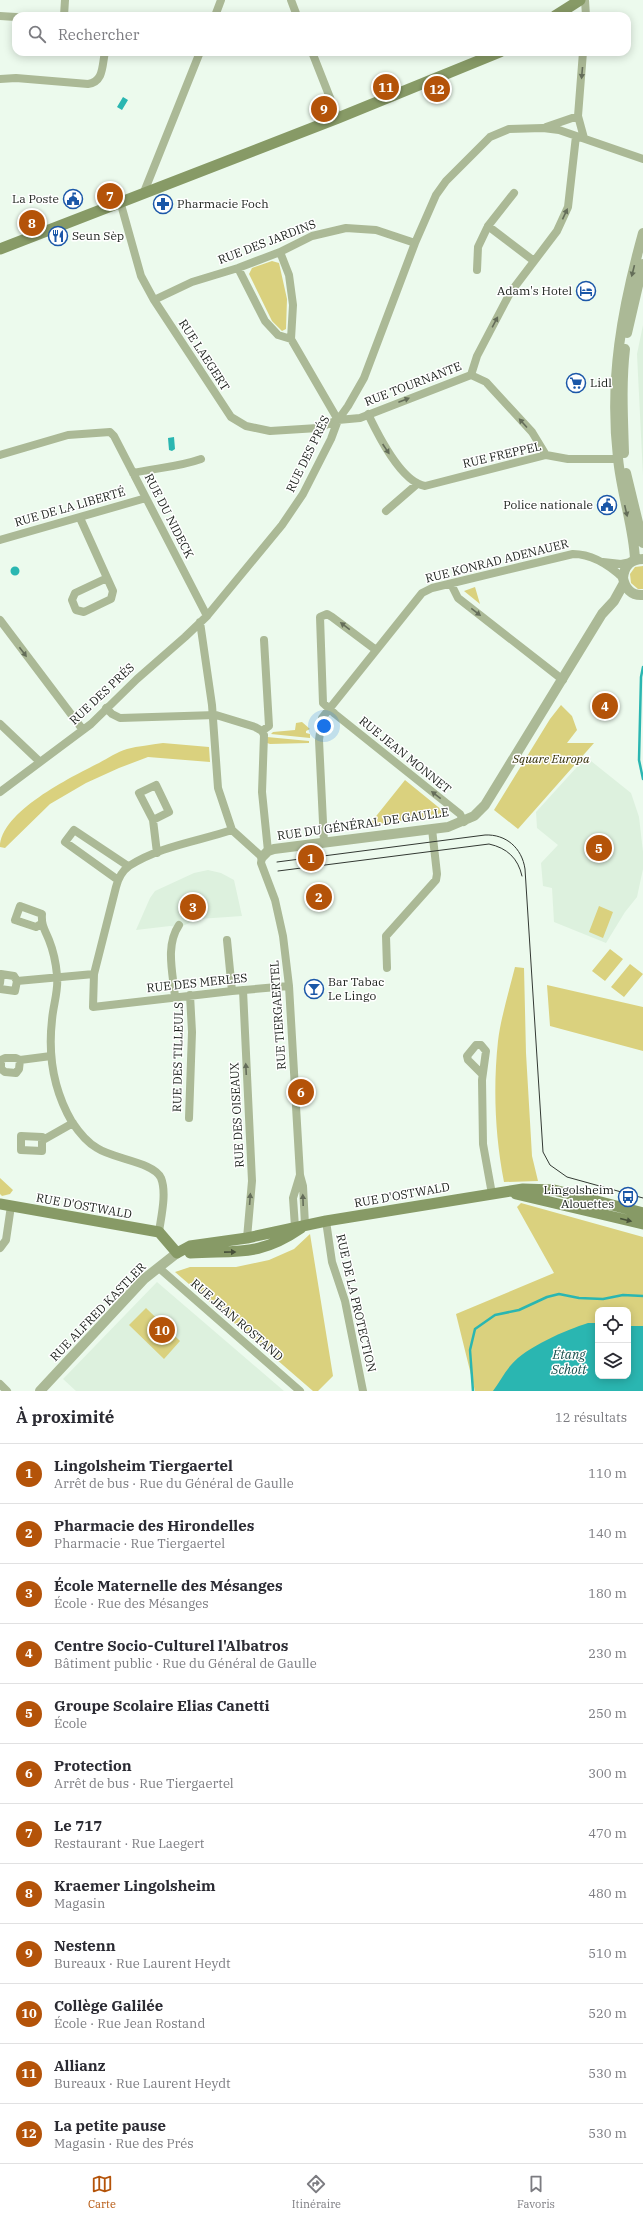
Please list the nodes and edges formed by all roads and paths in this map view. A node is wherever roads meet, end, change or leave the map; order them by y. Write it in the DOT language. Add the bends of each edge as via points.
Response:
graph roads {
  1 [pos="65,0"];
  2 [pos="221,0"];
  3 [pos="291,0"];
  4 [pos="580,0"];
  5 [pos="585,0"];
  6 [pos="64,12"];
  7 [pos="216,12"];
  8 [pos="296,12"];
  9 [pos="561,12"];
  10 [pos="586,12"];
  11 [pos="0,16"];
  12 [pos="12,17"];
  13 [pos="104,56"];
  14 [pos="198,56"];
  15 [pos="314,56"];
  16 [pos="490,56"];
  17 [pos="583,56"];
  18 [pos="0,79"];
  19 [pos="578,116"];
  20 [pos="338,118"];
  21 [pos="543,128"];
  22 [pos="580,137"];
  23 [pos="643,159"];
  24 [pos="144,192"];
  25 [pos="514,193"];
  26 [pos="120,201"];
  27 [pos="488,226"];
  28 [pos="643,233"];
  29 [pos="415,242"];
  30 [pos="0,248"];
  31 [pos="280,252"];
  32 [pos="534,261"];
  33 [pos="643,264"];
  34 [pos="238,268"];
  35 [pos="477,270"];
  36 [pos="154,300"];
  37 [pos="291,339"];
  38 [pos="471,375"];
  39 [pos="368,414"];
  40 [pos="338,420"];
  41 [pos="0,455"];
  42 [pos="546,455"];
  43 [pos="202,459"];
  44 [pos="621,459"];
  45 [pos="133,473"];
  46 [pos="416,485"];
  47 [pos="146,498"];
  48 [pos="386,511"];
  49 [pos="80,518"];
  50 [pos="0,540"];
  51 [pos="643,543"];
  52 [pos="636,561"];
  53 [pos="602,562"];
  54 [pos="108,578"];
  55 [pos="623,580"];
  56 [pos="451,584"];
  57 [pos="640,596"];
  58 [pos="614,601"];
  59 [pos="207,616"];
  60 [pos="0,620"];
  61 [pos="200,622"];
  62 [pos="264,640"];
  63 [pos="376,650"];
  64 [pos="563,680"];
  65 [pos="106,708"];
  66 [pos="329,709"];
  67 [pos="212,715"];
  68 [pos="0,724"];
  69 [pos="83,730"];
  70 [pos="262,731"];
  71 [pos="40,762"];
  72 [pos="0,792"];
  73 [pos="153,820"];
  74 [pos="464,822"];
  75 [pos="432,829"];
  76 [pos="232,830"];
  77 [pos="324,843"];
  78 [pos="157,853"];
  79 [pos="265,854"];
  80 [pos="128,866"];
  81 [pos="118,880"];
  82 [pos="41,924"];
  83 [pos="178,928"];
  84 [pos="227,940"];
  85 [pos="387,968"];
  86 [pos="94,974"];
  87 [pos="58,976"];
  88 [pos="17,981"];
  89 [pos="0,983"];
  90 [pos="289,986"];
  91 [pos="0,989"];
  92 [pos="243,990"];
  93 [pos="232,991"];
  94 [pos="190,996"];
  95 [pos="175,997"];
  96 [pos="51,1056"];
  97 [pos="20,1060"];
  98 [pos="482,1074"];
  99 [pos="189,1118"];
  100 [pos="73,1123"];
  101 [pos="43,1140"];
  102 [pos="498,1193"];
  103 [pos="6,1205"];
  104 [pos="643,1213"];
  105 [pos="326,1221"];
  106 [pos="643,1224"];
  107 [pos="300,1226"];
  108 [pos="159,1232"];
  109 [pos="247,1238"];
  110 [pos="0,1248"];
  111 [pos="177,1253"];
  112 [pos="159,1268"];
  113 [pos="0,1384"];
  114 [pos="7,1391"];
  115 [pos="40,1391"];
  116 [pos="300,1391"];
  117 [pos="363,1391"];
  1 -- 6 [label="street"];
  2 -- 7 [label="street"];
  3 -- 8 [label="street"];
  4 -- 9 [label="main road"];
  5 -- 10 [label="street"];
  11 -- 12 [label="street"];
  13 -- 18 [label="street" via="100,79 95,83"];
  14 -- 24 [label="street"];
  15 -- 20 [label="street"];
  16 -- 20 [label="main road"];
  17 -- 19 [label="street, one-way"];
  19 -- 21 [label="street"];
  19 -- 22 [label="street"];
  20 -- 24 [label="main road"];
  21 -- 22 [label="street, RUE DES PRÉS"];
  21 -- 29 [label="street, RUE DES PRÉS" via="509,130 490,137 446,181 436,195"];
  22 -- 23 [label="street, RUE DES PRÉS"];
  32 -- 22 [label="street, RUE TOURNANTE, one-way" via="557,231 568,207"];
  24 -- 26 [label="main road"];
  25 -- 27 [label="street"];
  26 -- 30 [label="main road"];
  26 -- 36 [label="street, RUE LAEGERT" via="141,276"];
  27 -- 32 [label="street"];
  27 -- 35 [label="street" via="478,247"];
  28 -- 44 [label="street, one-way" via="624,303 615,375 614,413"];
  29 -- 31 [label="street, RUE DES JARDINS" via="376,230 346,228 312,236"];
  29 -- 40 [label="street, RUE DES PRÉS" via="364,378"];
  31 -- 34 [label="street, RUE DES JARDINS"];
  31 -- 37 [label="street" via="289,275 293,305"];
  38 -- 32 [label="street, RUE TOURNANTE, one-way" via="510,293"];
  33 -- 44 [label="street" via="628,329 622,375"];
  34 -- 36 [label="street, RUE DES JARDINS" via="192,282"];
  34 -- 37 [label="street" via="265,322 278,335"];
  36 -- 40 [label="street, RUE LAEGERT" via="231,417 246,426 270,431 318,428"];
  37 -- 40 [label="street"];
  39 -- 38 [label="street, RUE TOURNANTE, one-way"];
  42 -- 38 [label="street, one-way" via="532,432 486,382"];
  39 -- 40 [label="street, RUE TOURNANTE" via="351,420"];
  39 -- 46 [label="street, one-way" via="385,450"];
  40 -- 59 [label="street, RUE DES PRÉS" via="303,494 282,525"];
  41 -- 45 [label="street, RUE DU NIDECK" via="68,436 110,432"];
  42 -- 44 [label="street, RUE FREPPEL" via="568,459"];
  42 -- 46 [label="street, RUE FREPPEL" via="425,486"];
  43 -- 45 [label="street" via="181,466"];
  44 -- 51 [label="street"];
  44 -- 52 [label="street, one-way"];
  45 -- 47 [label="street, RUE DU NIDECK"];
  46 -- 48 [label="street"];
  47 -- 49 [label="street, RUE DE LA LIBERTÉ"];
  47 -- 59 [label="street, RUE DU NIDECK"];
  49 -- 50 [label="street, RUE DE LA LIBERTÉ"];
  49 -- 54 [label="street"];
  52 -- 53 [label="street, RUE KONRAD ADENAUER" via="621,564"];
  52 -- 55 [label="street, RUE DU GÉNÉRAL DE GAULLE" via="626,566"];
  53 -- 55 [label="street, RUE KONRAD ADENAUER"];
  53 -- 56 [label="street, RUE KONRAD ADENAUER" via="581,554 573,554"];
  54 -- 54 [label="street" via="75,593 72,600 76,610 84,612 111,599 114,591"];
  55 -- 57 [label="street"];
  55 -- 58 [label="street, RUE DU GÉNÉRAL DE GAULLE"];
  56 -- 63 [label="street, RUE KONRAD ADENAUER" via="422,593"];
  56 -- 64 [label="street, one-way" via="458,598"];
  57 -- 58 [label="street, RUE DU GÉNÉRAL DE GAULLE"];
  58 -- 64 [label="street, RUE DU GÉNÉRAL DE GAULLE" via="602,614"];
  59 -- 61 [label="street, RUE DES PRÉS"];
  60 -- 69 [label="street, one-way"];
  61 -- 65 [label="street, RUE DES PRÉS"];
  61 -- 67 [label="street"];
  62 -- 70 [label="street, RUE TIERGAERTEL" via="269,726"];
  63 -- 66 [label="street, RUE KONRAD ADENAUER"];
  63 -- 66 [label="street, one-way" via="327,614 320,617 323,703"];
  64 -- 74 [label="street, RUE DU GÉNÉRAL DE GAULLE" via="485,805"];
  65 -- 67 [label="street" via="120,718"];
  65 -- 69 [label="street, RUE DES PRÉS"];
  74 -- 66 [label="street, RUE JEAN MONNET, one-way" via="460,814"];
  66 -- 77 [label="street, RUE KONRAD ADENAUER" via="320,724 319,740"];
  67 -- 70 [label="street"];
  67 -- 76 [label="street" via="218,788"];
  68 -- 71 [label="street"];
  69 -- 71 [label="street, RUE DES PRÉS"];
  70 -- 79 [label="street, RUE TIERGAERTEL"];
  71 -- 72 [label="street, RUE DES PRÉS"];
  73 -- 78 [label="street"];
  74 -- 75 [label="street, RUE DU GÉNÉRAL DE GAULLE"];
  75 -- 77 [label="street, RUE DU GÉNÉRAL DE GAULLE"];
  75 -- 85 [label="street" via="438,874 436,880 386,936"];
  76 -- 78 [label="street"];
  76 -- 79 [label="street"];
  77 -- 79 [label="street, RUE DU GÉNÉRAL DE GAULLE"];
  78 -- 80 [label="street"];
  79 -- 90 [label="street, RUE TIERGAERTEL" via="261,862 275,900 283,936"];
  80 -- 81 [label="street"];
  80 -- 81 [label="street" via="74,830 65,842"];
  81 -- 86 [label="street"];
  82 -- 87 [label="street" via="49,940"];
  83 -- 95 [label="street" via="172,935 170,947"];
  84 -- 93 [label="street"];
  86 -- 87 [label="street"];
  86 -- 95 [label="street, RUE DES MERLES" via="93,1007"];
  87 -- 88 [label="street"];
  87 -- 96 [label="street" via="52,1021"];
  88 -- 89 [label="street" via="14,976 1,974"];
  88 -- 91 [label="street" via="14,991"];
  90 -- 92 [label="street, RUE DES MERLES"];
  90 -- 107 [label="street, RUE TIERGAERTEL" via="300,1175 303,1186"];
  92 -- 93 [label="street, RUE DES MERLES"];
  109 -- 92 [label="street, RUE DES OISEAUX, one-way" via="252,1181"];
  93 -- 94 [label="street, RUE DES MERLES"];
  94 -- 95 [label="street, RUE DES MERLES"];
  94 -- 99 [label="street, RUE DES TILLEULS" via="192,1032"];
  96 -- 97 [label="street"];
  96 -- 100 [label="street" via="60,1099"];
  98 -- 102 [label="street" via="483,1144"];
  100 -- 101 [label="street"];
  100 -- 108 [label="street" via="96,1148 157,1172 163,1191"];
  102 -- 104 [label="main road, RUE D'OSTWALD" via="546,1189"];
  102 -- 105 [label="main road, RUE D'OSTWALD"];
  102 -- 106 [label="main road, RUE D'OSTWALD, one-way" via="532,1197"];
  103 -- 108 [label="main road, RUE D'OSTWALD"];
  103 -- 110 [label="street" via="6,1240"];
  105 -- 107 [label="main road, RUE D'OSTWALD"];
  105 -- 117 [label="street, RUE DE LA PROTECTION" via="332,1262 345,1302"];
  107 -- 109 [label="main road, RUE D'OSTWALD"];
  111 -- 107 [label="main road, RUE D'OSTWALD, one-way" via="262,1249 276,1244"];
  108 -- 111 [label="main road"];
  109 -- 111 [label="main road, RUE D'OSTWALD" via="190,1246"];
  111 -- 112 [label="street, RUE ALFRED KASTLER"];
  112 -- 115 [label="street, RUE ALFRED KASTLER" via="144,1279"];
  112 -- 116 [label="street, RUE JEAN ROSTAND"];
  113 -- 114 [label="street"];
}
